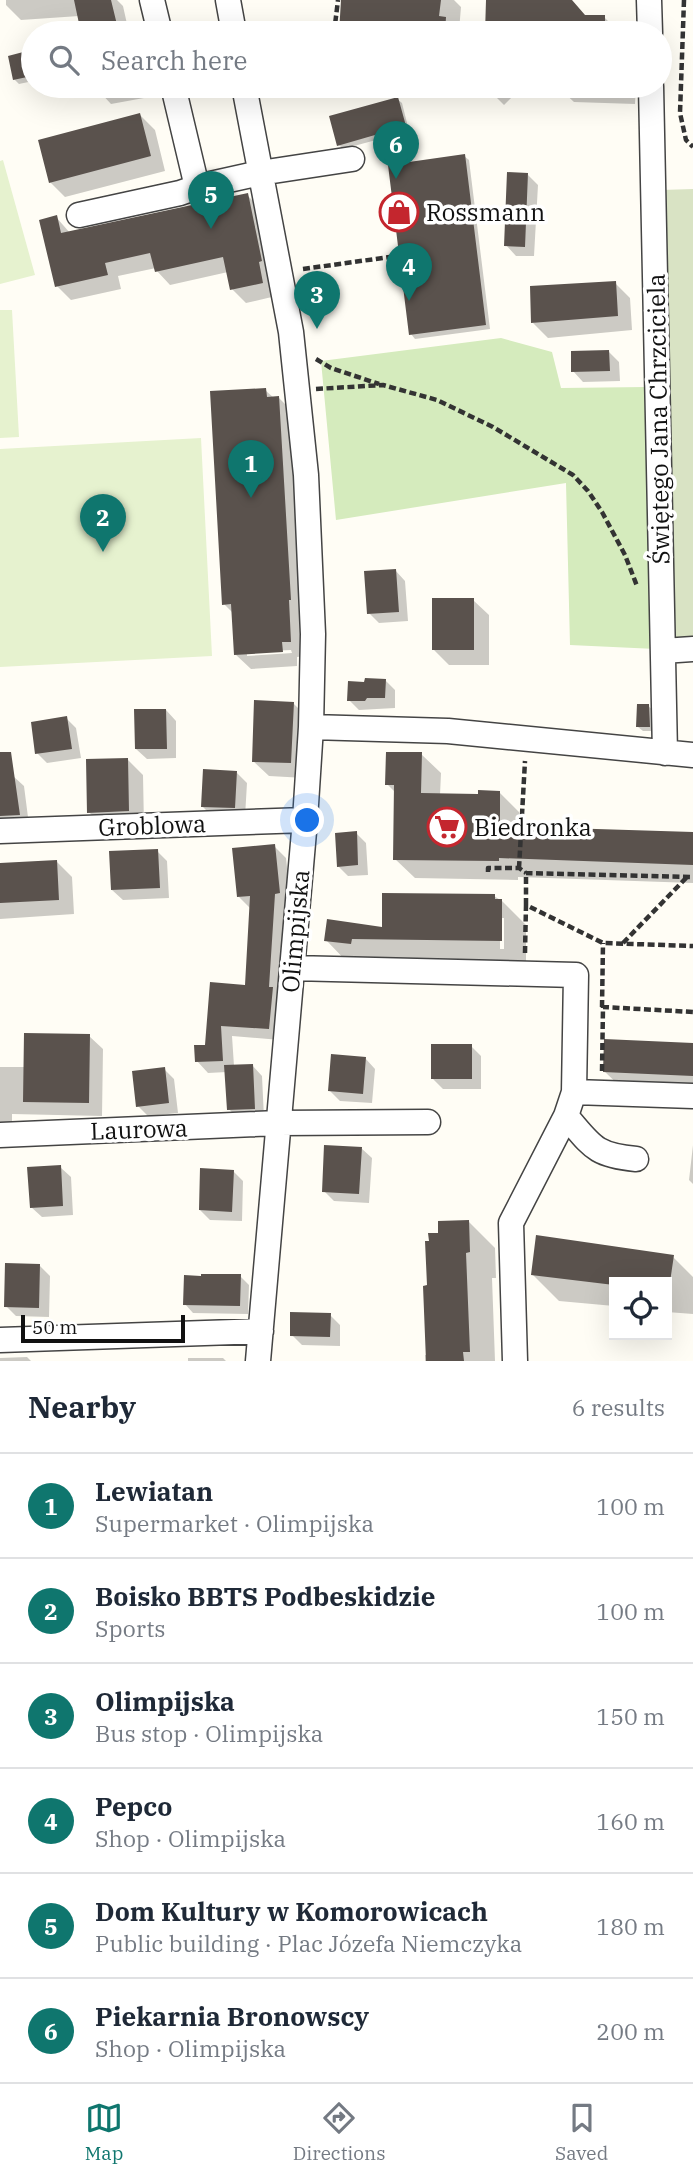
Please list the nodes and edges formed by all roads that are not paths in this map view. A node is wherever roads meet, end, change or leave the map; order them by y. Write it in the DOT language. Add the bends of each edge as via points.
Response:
graph roads {
  1 [pos="152,0"];
  2 [pos="228,0"];
  3 [pos="649,0"];
  4 [pos="157,21"];
  5 [pos="232,21"];
  6 [pos="650,21"];
  7 [pos="176,98"];
  8 [pos="246,98"];
  9 [pos="651,98"];
  10 [pos="352,159"];
  11 [pos="260,173"];
  12 [pos="197,187"];
  13 [pos="79,215"];
  14 [pos="693,649"];
  15 [pos="663,651"];
  16 [pos="311,727"];
  17 [pos="665,753"];
  18 [pos="693,755"];
  19 [pos="305,820"];
  20 [pos="0,831"];
  21 [pos="292,968"];
  22 [pos="574,1092"];
  23 [pos="693,1097"];
  24 [pos="566,1116"];
  25 [pos="428,1122"];
  26 [pos="279,1124"];
  27 [pos="0,1135"];
  28 [pos="636,1159"];
  29 [pos="261,1331"];
  30 [pos="0,1340"];
  31 [pos="258,1361"];
  32 [pos="515,1361"];
  1 -- 4 [label="street"];
  2 -- 5 [label="street"];
  3 -- 6 [label="street"];
  7 -- 12 [label="street"];
  8 -- 11 [label="street, Olimpijska"];
  9 -- 15 [label="street, Świętego Jana Chrzciciela"];
  10 -- 11 [label="street"];
  11 -- 12 [label="street"];
  11 -- 16 [label="street, Olimpijska" via="289,312 302,428 312,591"];
  12 -- 13 [label="street"];
  14 -- 15 [label="street"];
  15 -- 17 [label="street, Świętego Jana Chrzciciela"];
  16 -- 17 [label="street" via="447,731"];
  16 -- 19 [label="street, Olimpijska"];
  17 -- 18 [label="street"];
  19 -- 20 [label="street, Groblowa"];
  19 -- 21 [label="street, Olimpijska"];
  21 -- 22 [label="street" via="576,975"];
  21 -- 26 [label="street, Olimpijska"];
  22 -- 23 [label="street"];
  22 -- 24 [label="street"];
  24 -- 28 [label="street" via="602,1153"];
  24 -- 32 [label="street" via="511,1223"];
  25 -- 26 [label="street, Laurowa"];
  26 -- 27 [label="street, Laurowa"];
  26 -- 29 [label="street, Olimpijska"];
  29 -- 30 [label="street"];
  29 -- 31 [label="street, Olimpijska"];
}
